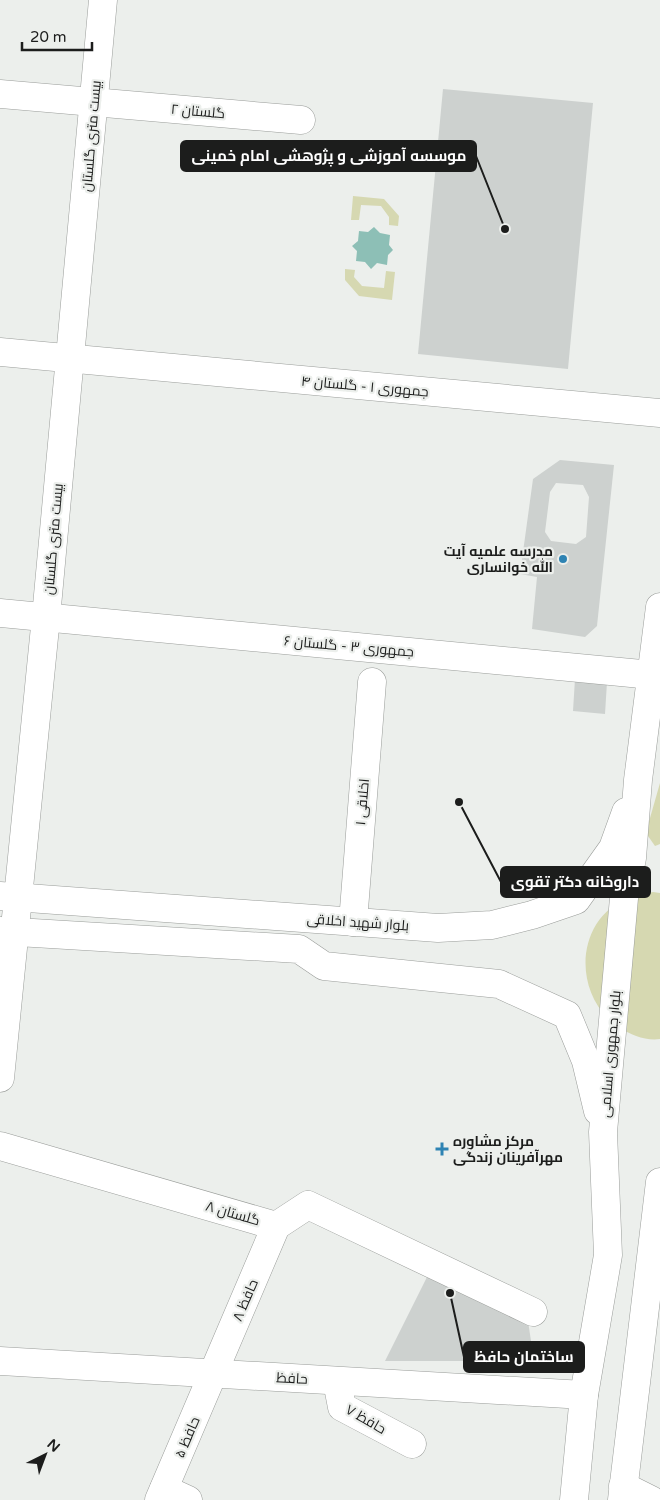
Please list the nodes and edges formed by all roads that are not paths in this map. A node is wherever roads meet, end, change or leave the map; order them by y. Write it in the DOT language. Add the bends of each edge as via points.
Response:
graph roads {
  1 [pos="103,0"];
  2 [pos="0,94"];
  3 [pos="94,102"];
  4 [pos="301,120"];
  5 [pos="0,352"];
  6 [pos="70,358"];
  7 [pos="660,414"];
  8 [pos="660,607"];
  9 [pos="0,613"];
  10 [pos="46,617"];
  11 [pos="652,675"];
  12 [pos="372,682"];
  13 [pos="638,780"];
  14 [pos="9,896"];
  15 [pos="353,922"];
  16 [pos="7,931"];
  17 [pos="0,1078"];
  18 [pos="603,1132"];
  19 [pos="0,1146"];
  20 [pos="660,1182"];
  21 [pos="276,1226"];
  22 [pos="533,1312"];
  23 [pos="0,1361"];
  24 [pos="214,1374"];
  25 [pos="337,1380"];
  26 [pos="584,1395"];
  27 [pos="412,1444"];
  28 [pos="622,1493"];
  29 [pos="170,1496"];
  30 [pos="574,1500"];
  31 [pos="651,1500"];
  1 -- 3 [label="street, بیست متری گلستان"];
  2 -- 3 [label="street, گلستان ۲"];
  3 -- 4 [label="street, گلستان ۲"];
  3 -- 6 [label="street, بیست متری گلستان"];
  5 -- 6 [label="street, جمهوری ۱ - گلستان ۴"];
  6 -- 7 [label="street, جمهوری ۱ - گلستان ۴"];
  6 -- 10 [label="street, بیست متری گلستان"];
  8 -- 11 [label="street, بلوار جمهوری اسلامی"];
  9 -- 10 [label="street, جمهوری ۳ - گلستان ۶"];
  10 -- 11 [label="street, جمهوری ۳ - گلستان ۶"];
  10 -- 14 [label="street, بیست متری گلستان"];
  11 -- 13 [label="street, بلوار جمهوری اسلامی"];
  12 -- 15 [label="street, اخلاقی ۱"];
  13 -- 15 [label="street, بلوار شهید اخلاقی" via="613,848 576,900 492,925 438,928"];
  13 -- 18 [label="street, بلوار جمهوری اسلامی"];
  14 -- 15 [label="street, بلوار شهید اخلاقی"];
  14 -- 16 [label="street, بیست متری گلستان"];
  16 -- 17 [label="street, بیست متری گلستان"];
  16 -- 18 [label="street" via="299,950 324,966 499,984 567,1015 586,1061"];
  18 -- 26 [label="street, بلوار جمهوری اسلامی" via="608,1254"];
  19 -- 21 [label="street, گلستان ۸"];
  20 -- 28 [label="street"];
  21 -- 22 [label="street, گلستان ۸" via="308,1205"];
  21 -- 24 [label="street, حافظ ۸"];
  23 -- 24 [label="street, حافظ"];
  24 -- 25 [label="street, حافظ"];
  24 -- 29 [label="street, حافظ ۵"];
  25 -- 26 [label="street, حافظ"];
  25 -- 27 [label="street, حافظ ۷" via="342,1407"];
  26 -- 30 [label="street, بلوار جمهوری اسلامی"];
  28 -- 31 [label="street"];
}
